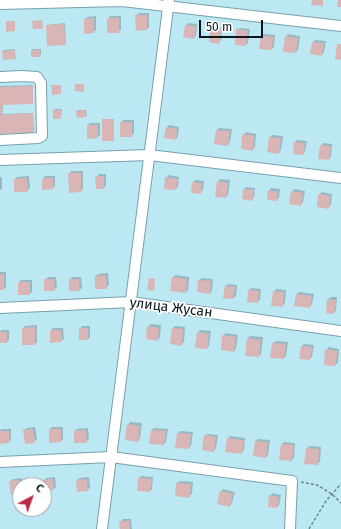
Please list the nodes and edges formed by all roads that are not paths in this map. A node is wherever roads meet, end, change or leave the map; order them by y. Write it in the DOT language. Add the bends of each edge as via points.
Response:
graph roads {
  1 [pos="168,3"];
  2 [pos="0,4"];
  3 [pos="341,26"];
  4 [pos="0,76"];
  5 [pos="0,140"];
  6 [pos="149,155"];
  7 [pos="0,160"];
  8 [pos="341,178"];
  9 [pos="131,302"];
  10 [pos="0,308"];
  11 [pos="341,331"];
  12 [pos="111,457"];
  13 [pos="0,462"];
  14 [pos="102,529"];
  15 [pos="290,529"];
  1 -- 2 [label="street" via="122,1"];
  1 -- 3 [label="street"];
  1 -- 6 [label="street"];
  4 -- 5 [label="street" via="37,77 41,83 42,136"];
  6 -- 7 [label="street"];
  6 -- 8 [label="street"];
  6 -- 9 [label="street"];
  9 -- 10 [label="street, улица Жусан"];
  9 -- 11 [label="street, улица Жусан"];
  9 -- 12 [label="street"];
  12 -- 13 [label="street"];
  12 -- 14 [label="street"];
  12 -- 15 [label="street" via="292,481"];
}
